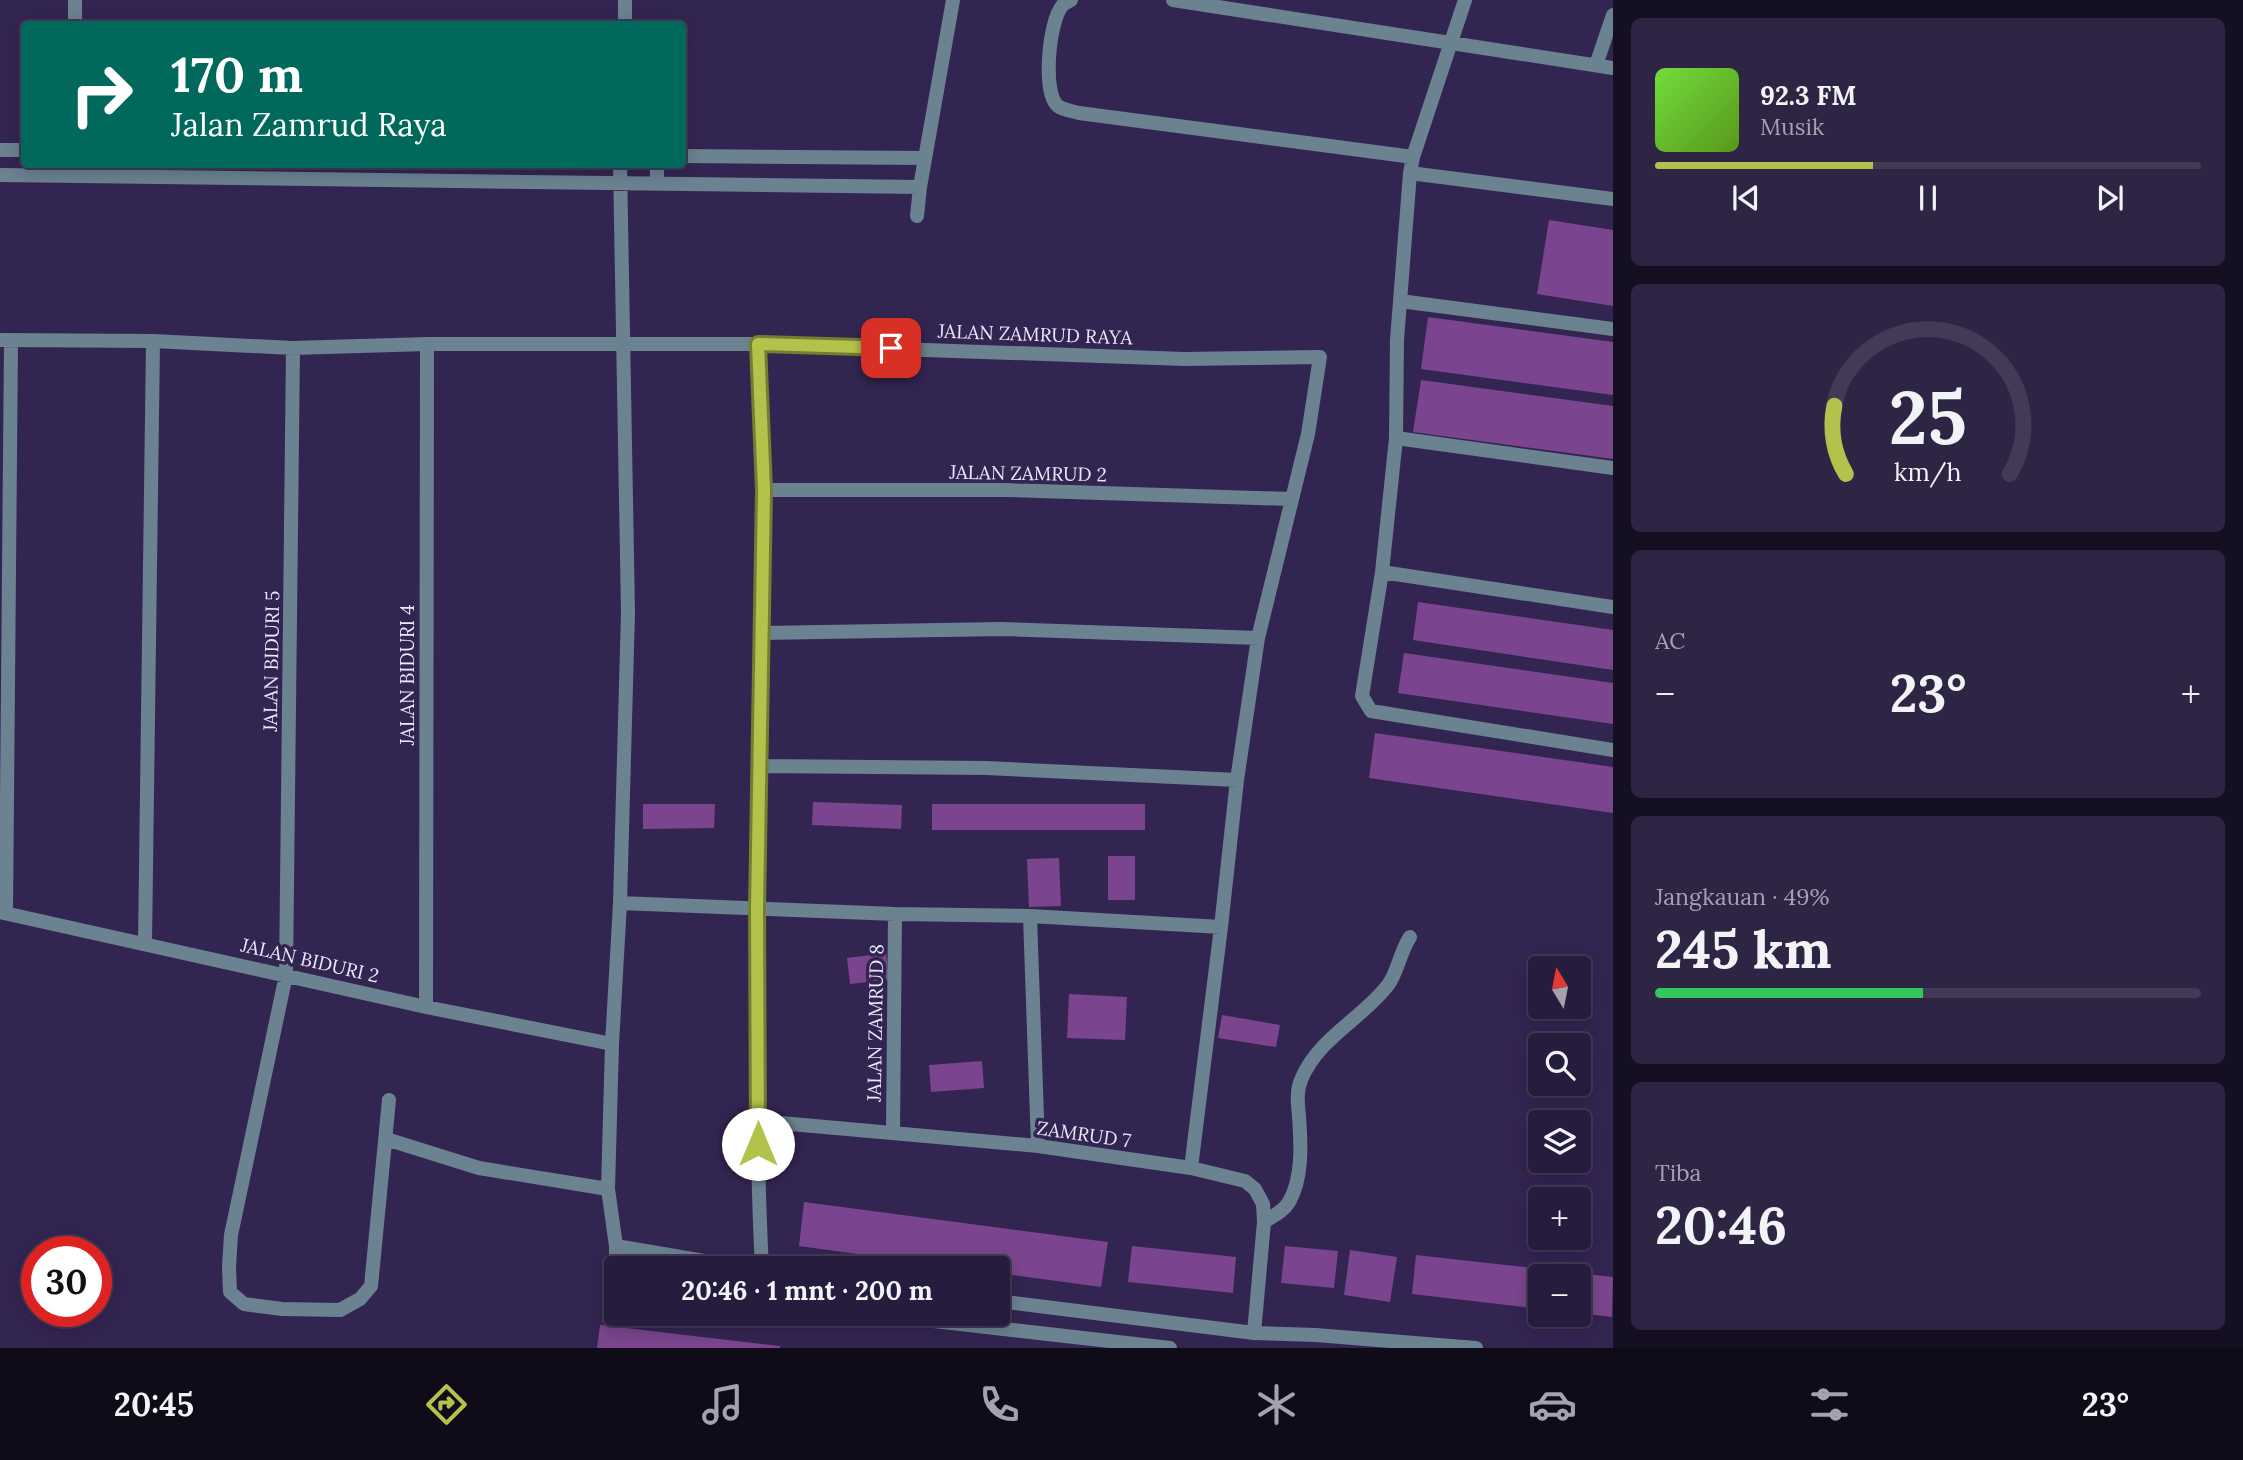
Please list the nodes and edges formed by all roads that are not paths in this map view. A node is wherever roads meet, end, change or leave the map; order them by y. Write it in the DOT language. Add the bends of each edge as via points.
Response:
graph roads {
  1 [pos="75,0"];
  2 [pos="625,0"];
  3 [pos="953,0"];
  4 [pos="1071,0"];
  5 [pos="1174,0"];
  6 [pos="1465,0"];
  7 [pos="1613,15"];
  8 [pos="75,21"];
  9 [pos="625,21"];
  10 [pos="1450,43"];
  11 [pos="1596,65"];
  12 [pos="1613,68"];
  13 [pos="0,150"];
  14 [pos="21,150"];
  15 [pos="686,156"];
  16 [pos="925,158"];
  17 [pos="1413,158"];
  18 [pos="566,168"];
  19 [pos="620,168"];
  20 [pos="657,168"];
  21 [pos="75,170"];
  22 [pos="224,171"];
  23 [pos="382,172"];
  24 [pos="1410,173"];
  25 [pos="0,175"];
  26 [pos="565,181"];
  27 [pos="620,181"];
  28 [pos="657,182"];
  29 [pos="920,187"];
  30 [pos="1613,200"];
  31 [pos="917,216"];
  32 [pos="1400,301"];
  33 [pos="1613,329"];
  34 [pos="6,340"];
  35 [pos="153,341"];
  36 [pos="622,342"];
  37 [pos="427,344"];
  38 [pos="758,344"];
  39 [pos="293,348"];
  40 [pos="1396,438"];
  41 [pos="1613,468"];
  42 [pos="764,490"];
  43 [pos="1291,499"];
  44 [pos="1382,572"];
  45 [pos="1613,607"];
  46 [pos="762,633"];
  47 [pos="1258,638"];
  48 [pos="1613,750"];
  49 [pos="760,766"];
  50 [pos="1237,780"];
  51 [pos="620,903"];
  52 [pos="757,909"];
  53 [pos="3,912"];
  54 [pos="895,914"];
  55 [pos="1030,916"];
  56 [pos="1221,927"];
  57 [pos="1410,937"];
  58 [pos="145,943"];
  59 [pos="286,975"];
  60 [pos="426,1007"];
  61 [pos="612,1044"];
  62 [pos="389,1100"];
  63 [pos="758,1121"];
  64 [pos="892,1133"];
  65 [pos="386,1139"];
  66 [pos="1038,1146"];
  67 [pos="1191,1168"];
  68 [pos="608,1188"];
  69 [pos="1264,1222"];
  70 [pos="616,1246"];
  71 [pos="616,1256"];
  72 [pos="675,1256"];
  73 [pos="762,1256"];
  74 [pos="1010,1302"];
  75 [pos="978,1326"];
  76 [pos="1254,1333"];
  77 [pos="1279,1341"];
  78 [pos="1315,1341"];
  79 [pos="1170,1348"];
  80 [pos="1476,1348"];
  1 -- 8 [label="street"];
  2 -- 9 [label="street"];
  3 -- 16 [label="street"];
  4 -- 17 [label="street" via="1061,7 1051,32 1049,84 1059,107"];
  5 -- 10 [label="street"];
  6 -- 10 [label="street"];
  7 -- 11 [label="street"];
  10 -- 11 [label="street"];
  10 -- 17 [label="street"];
  11 -- 12 [label="street"];
  13 -- 14 [label="street"];
  15 -- 16 [label="street"];
  16 -- 29 [label="street"];
  17 -- 24 [label="street"];
  18 -- 26 [label="street"];
  19 -- 27 [label="street"];
  20 -- 28 [label="street"];
  21 -- 22 [label="street"];
  21 -- 25 [label="street"];
  22 -- 23 [label="street"];
  23 -- 26 [label="street"];
  24 -- 30 [label="street"];
  24 -- 32 [label="street"];
  26 -- 27 [label="street"];
  27 -- 28 [label="street"];
  27 -- 36 [label="street"];
  28 -- 29 [label="street"];
  29 -- 31 [label="street"];
  32 -- 33 [label="street"];
  32 -- 40 [label="street"];
  34 -- 35 [label="street, JALAN ZAMRUD RAYA"];
  34 -- 53 [label="street"];
  35 -- 39 [label="street, JALAN ZAMRUD RAYA"];
  35 -- 58 [label="street"];
  36 -- 37 [label="street, JALAN ZAMRUD RAYA"];
  36 -- 38 [label="street, JALAN ZAMRUD RAYA"];
  36 -- 51 [label="street" via="628,612"];
  37 -- 39 [label="street, JALAN ZAMRUD RAYA"];
  37 -- 60 [label="street, JALAN BIDURI 4"];
  38 -- 42 [label="street"];
  38 -- 43 [label="street, JALAN ZAMRUD RAYA" via="1184,359 1320,357 1308,434"];
  39 -- 59 [label="street, JALAN BIDURI 5"];
  40 -- 41 [label="street"];
  40 -- 44 [label="street"];
  42 -- 43 [label="street, JALAN ZAMRUD 2"];
  42 -- 46 [label="street"];
  43 -- 47 [label="street"];
  44 -- 45 [label="street"];
  44 -- 48 [label="street" via="1363,696 1371,711"];
  46 -- 47 [label="street" via="1001,629"];
  46 -- 49 [label="street"];
  47 -- 50 [label="street"];
  49 -- 50 [label="street" via="987,768"];
  49 -- 52 [label="street"];
  50 -- 56 [label="street"];
  51 -- 52 [label="street"];
  51 -- 61 [label="street"];
  52 -- 54 [label="street"];
  52 -- 63 [label="street"];
  53 -- 58 [label="street, JALAN BIDURI 2"];
  54 -- 55 [label="street"];
  54 -- 64 [label="street, JALAN ZAMRUD 8"];
  55 -- 56 [label="street"];
  55 -- 66 [label="street"];
  56 -- 67 [label="street"];
  57 -- 69 [label="street" via="1390,983 1336,1032 1301,1080 1295,1185 1289,1202"];
  58 -- 59 [label="street, JALAN BIDURI 2"];
  59 -- 60 [label="street, JALAN BIDURI 2"];
  59 -- 65 [label="street, JALAN BIDURI 5" via="231,1235 230,1292 244,1304 282,1309 340,1310 360,1299 372,1286"];
  60 -- 61 [label="street, JALAN BIDURI 2"];
  61 -- 68 [label="street"];
  62 -- 65 [label="street"];
  63 -- 64 [label="street, ZAMRUD 7"];
  63 -- 73 [label="street"];
  64 -- 66 [label="street, ZAMRUD 7"];
  65 -- 68 [label="street" via="479,1168"];
  66 -- 67 [label="street, ZAMRUD 7"];
  67 -- 69 [label="street, ZAMRUD 7" via="1245,1181 1263,1204"];
  68 -- 70 [label="street"];
  69 -- 76 [label="street, ZAMRUD 7"];
  70 -- 71 [label="street"];
  70 -- 72 [label="street"];
  74 -- 76 [label="street"];
  75 -- 79 [label="street"];
  76 -- 77 [label="street"];
  77 -- 78 [label="street"];
  78 -- 80 [label="street"];
}
